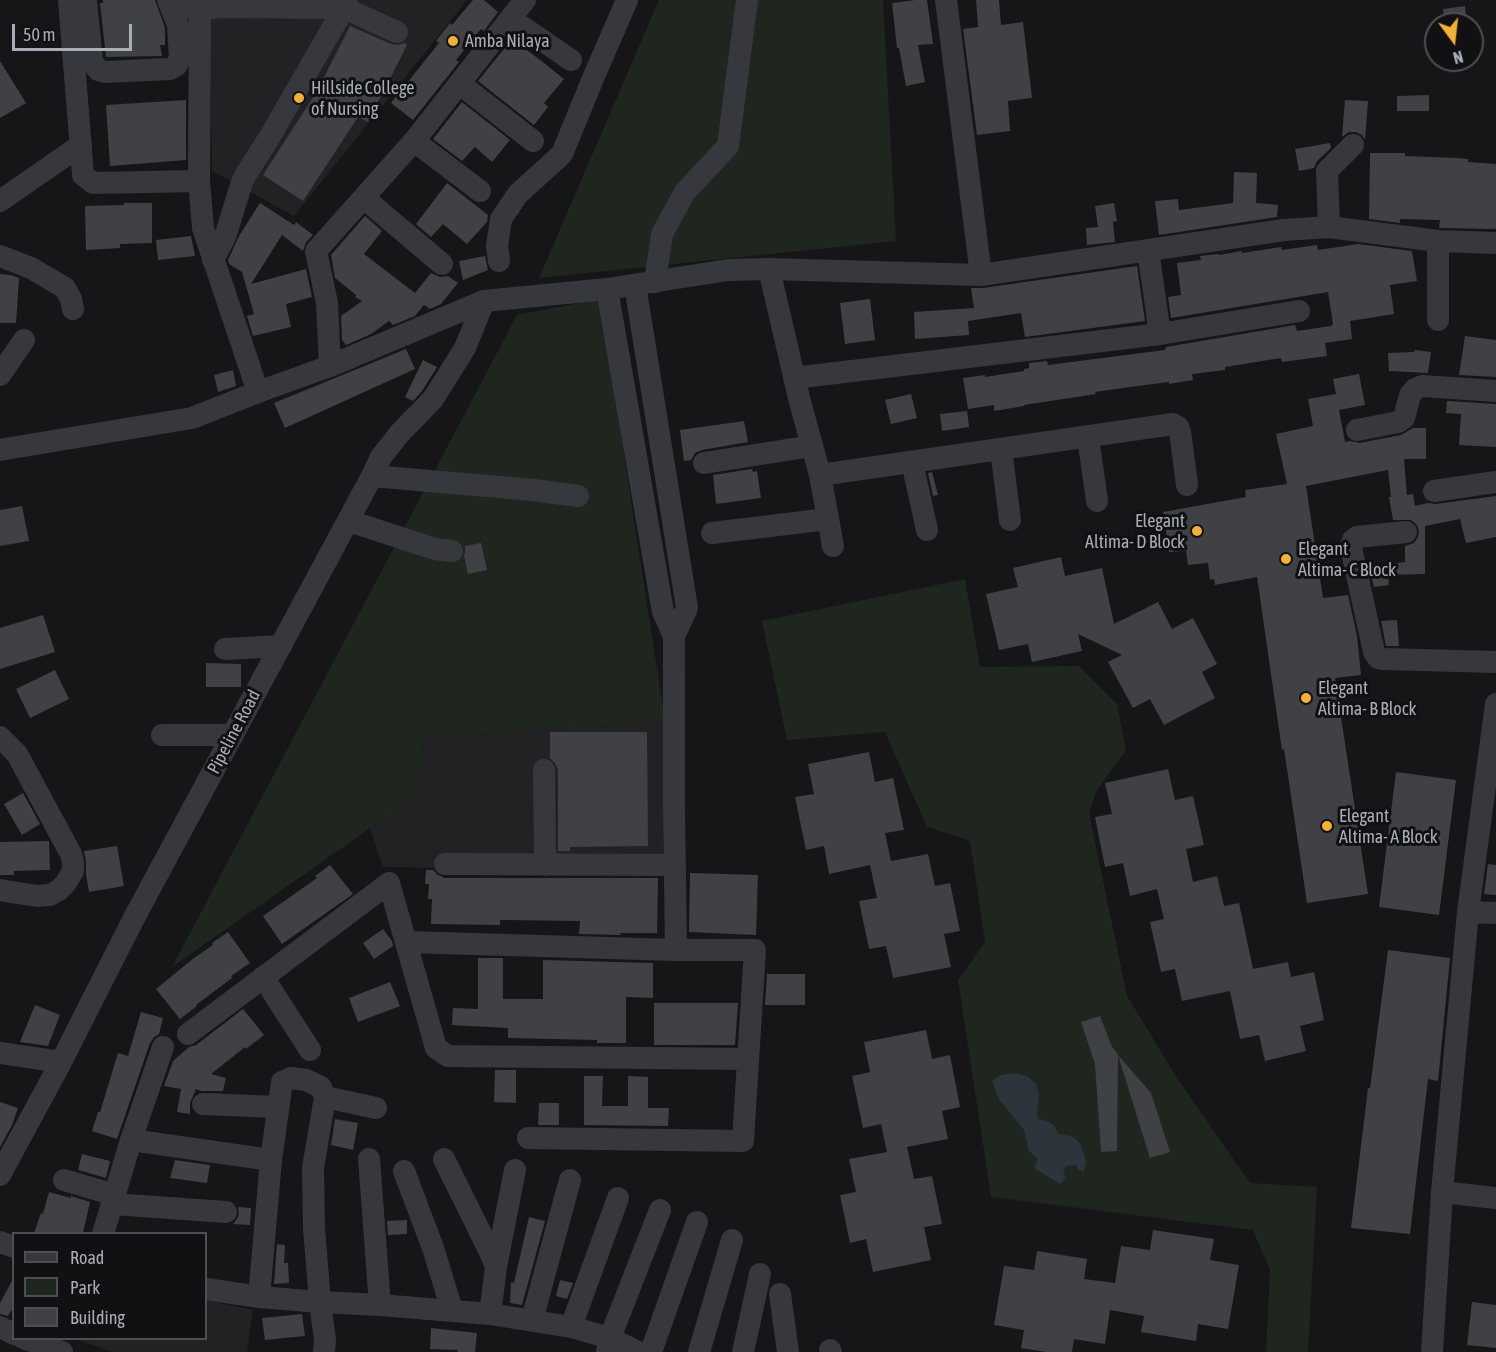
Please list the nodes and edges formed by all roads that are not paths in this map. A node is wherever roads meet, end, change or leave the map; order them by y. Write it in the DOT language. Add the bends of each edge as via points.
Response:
graph roads {
  1 [pos="69,0"];
  2 [pos="86,0"];
  3 [pos="168,0"];
  4 [pos="525,0"];
  5 [pos="627,0"];
  6 [pos="747,0"];
  7 [pos="946,0"];
  8 [pos="346,4"];
  9 [pos="195,10"];
  10 [pos="511,19"];
  11 [pos="178,26"];
  12 [pos="397,32"];
  13 [pos="571,60"];
  14 [pos="460,84"];
  15 [pos="414,141"];
  16 [pos="533,141"];
  17 [pos="81,145"];
  18 [pos="1353,145"];
  19 [pos="199,181"];
  20 [pos="480,191"];
  21 [pos="363,198"];
  22 [pos="0,201"];
  23 [pos="1329,227"];
  24 [pos="1438,241"];
  25 [pos="1496,243"];
  26 [pos="1148,250"];
  27 [pos="0,256"];
  28 [pos="213,261"];
  29 [pos="499,261"];
  30 [pos="442,264"];
  31 [pos="769,269"];
  32 [pos="981,275"];
  33 [pos="645,283"];
  34 [pos="607,289"];
  35 [pos="484,302"];
  36 [pos="73,309"];
  37 [pos="1299,311"];
  38 [pos="1438,320"];
  39 [pos="1160,334"];
  40 [pos="24,340"];
  41 [pos="330,366"];
  42 [pos="0,375"];
  43 [pos="794,378"];
  44 [pos="1496,391"];
  45 [pos="258,392"];
  46 [pos="1357,430"];
  47 [pos="1088,437"];
  48 [pos="812,446"];
  49 [pos="1001,449"];
  50 [pos="0,450"];
  51 [pos="912,462"];
  52 [pos="704,463"];
  53 [pos="372,476"];
  54 [pos="820,476"];
  55 [pos="1496,482"];
  56 [pos="1187,485"];
  57 [pos="1434,491"];
  58 [pos="578,496"];
  59 [pos="1097,501"];
  60 [pos="828,519"];
  61 [pos="1010,519"];
  62 [pos="348,521"];
  63 [pos="927,530"];
  64 [pos="1406,531"];
  65 [pos="712,533"];
  66 [pos="833,546"];
  67 [pos="452,551"];
  68 [pos="674,636"];
  69 [pos="281,646"];
  70 [pos="225,649"];
  71 [pos="1496,662"];
  72 [pos="1496,704"];
  73 [pos="162,735"];
  74 [pos="233,735"];
  75 [pos="0,737"];
  76 [pos="9,755"];
  77 [pos="1492,760"];
  78 [pos="544,770"];
  79 [pos="1496,854"];
  80 [pos="1475,862"];
  81 [pos="445,864"];
  82 [pos="546,865"];
  83 [pos="675,865"];
  84 [pos="0,890"];
  85 [pos="1468,912"];
  86 [pos="1496,914"];
  87 [pos="407,942"];
  88 [pos="676,950"];
  89 [pos="263,977"];
  90 [pos="188,1034"];
  91 [pos="163,1047"];
  92 [pos="310,1050"];
  93 [pos="0,1053"];
  94 [pos="748,1059"];
  95 [pos="62,1062"];
  96 [pos="326,1096"];
  97 [pos="204,1104"];
  98 [pos="278,1107"];
  99 [pos="376,1108"];
  100 [pos="528,1138"];
  101 [pos="131,1140"];
  102 [pos="369,1159"];
  103 [pos="444,1159"];
  104 [pos="271,1160"];
  105 [pos="515,1170"];
  106 [pos="404,1171"];
  107 [pos="0,1175"];
  108 [pos="64,1180"];
  109 [pos="570,1180"];
  110 [pos="1442,1192"];
  111 [pos="618,1198"];
  112 [pos="1496,1198"];
  113 [pos="114,1199"];
  114 [pos="660,1210"];
  115 [pos="226,1212"];
  116 [pos="697,1222"];
  117 [pos="103,1232"];
  118 [pos="732,1240"];
  119 [pos="496,1268"];
  120 [pos="760,1274"];
  121 [pos="207,1290"];
  122 [pos="780,1294"];
  123 [pos="259,1297"];
  124 [pos="320,1302"];
  125 [pos="380,1305"];
  126 [pos="452,1310"];
  127 [pos="490,1314"];
  128 [pos="532,1320"];
  129 [pos="570,1327"];
  130 [pos="22,1341"];
  131 [pos="608,1345"];
  132 [pos="62,1352"];
  133 [pos="324,1352"];
  134 [pos="639,1352"];
  135 [pos="651,1352"];
  136 [pos="699,1352"];
  137 [pos="743,1352"];
  138 [pos="788,1352"];
  139 [pos="1432,1352"];
  1 -- 17 [label="street"];
  2 -- 11 [label="street" via="92,61 101,72 170,69 177,65"];
  3 -- 11 [label="street"];
  4 -- 10 [label="street"];
  5 -- 29 [label="street" via="562,154 518,194 501,219"];
  6 -- 33 [label="street" via="728,146 685,192 662,234"];
  7 -- 32 [label="street"];
  8 -- 9 [label="street"];
  8 -- 12 [label="street"];
  8 -- 28 [label="street" via="246,174"];
  9 -- 11 [label="street"];
  9 -- 19 [label="street"];
  10 -- 13 [label="street"];
  10 -- 14 [label="street"];
  14 -- 15 [label="street"];
  14 -- 16 [label="street"];
  15 -- 20 [label="street"];
  15 -- 21 [label="street"];
  17 -- 19 [label="street" via="83,175 93,183"];
  17 -- 22 [label="street"];
  18 -- 23 [label="street" via="1327,171"];
  19 -- 28 [label="street" via="203,228"];
  21 -- 30 [label="street"];
  21 -- 41 [label="street" via="316,251 327,303"];
  23 -- 24 [label="street"];
  23 -- 26 [label="street"];
  24 -- 25 [label="street"];
  24 -- 38 [label="street"];
  26 -- 32 [label="street"];
  26 -- 39 [label="street"];
  27 -- 36 [label="street" via="65,288"];
  28 -- 45 [label="street"];
  31 -- 32 [label="street"];
  31 -- 33 [label="street" via="728,270"];
  31 -- 43 [label="street"];
  33 -- 34 [label="street"];
  33 -- 68 [label="street" via="687,608"];
  34 -- 35 [label="street"];
  34 -- 68 [label="street" via="663,612"];
  35 -- 41 [label="street"];
  35 -- 53 [label="street, Pipeline Road" via="465,348 433,399 386,448"];
  37 -- 39 [label="street"];
  39 -- 43 [label="street"];
  40 -- 42 [label="street"];
  41 -- 45 [label="street"];
  43 -- 48 [label="street"];
  44 -- 46 [label="street" via="1422,386 1410,395 1404,418"];
  45 -- 50 [label="street" via="192,418"];
  47 -- 49 [label="street"];
  47 -- 56 [label="street" via="1173,424 1180,431"];
  47 -- 59 [label="street"];
  48 -- 52 [label="street"];
  48 -- 54 [label="street"];
  49 -- 51 [label="street"];
  49 -- 61 [label="street"];
  51 -- 54 [label="street"];
  51 -- 63 [label="street"];
  53 -- 58 [label="street"];
  53 -- 62 [label="street, Pipeline Road"];
  54 -- 60 [label="street"];
  55 -- 57 [label="street"];
  60 -- 65 [label="street"];
  60 -- 66 [label="street"];
  62 -- 67 [label="street"];
  62 -- 69 [label="street, Pipeline Road"];
  64 -- 71 [label="street" via="1357,537 1351,546 1378,658"];
  68 -- 83 [label="street"];
  69 -- 70 [label="street"];
  69 -- 74 [label="street, Pipeline Road"];
  72 -- 77 [label="street"];
  73 -- 74 [label="street"];
  74 -- 95 [label="street, Pipeline Road"];
  75 -- 76 [label="street"];
  76 -- 84 [label="street" via="71,854 73,871 65,884 50,895"];
  77 -- 80 [label="street"];
  78 -- 82 [label="street"];
  79 -- 80 [label="street"];
  80 -- 85 [label="street"];
  81 -- 82 [label="street"];
  82 -- 83 [label="street"];
  83 -- 88 [label="street"];
  85 -- 86 [label="street"];
  85 -- 110 [label="street"];
  87 -- 88 [label="street"];
  87 -- 89 [label="street" via="389,883"];
  87 -- 94 [label="street" via="436,1048 448,1056"];
  88 -- 94 [label="street" via="755,950"];
  89 -- 90 [label="street"];
  89 -- 92 [label="street"];
  91 -- 101 [label="street"];
  93 -- 95 [label="street"];
  94 -- 100 [label="street" via="743,1141"];
  95 -- 107 [label="street, Pipeline Road"];
  96 -- 98 [label="street" via="321,1087 291,1078 282,1082"];
  96 -- 99 [label="street"];
  96 -- 124 [label="street" via="313,1168"];
  97 -- 98 [label="street"];
  98 -- 104 [label="street"];
  101 -- 104 [label="street"];
  101 -- 113 [label="street"];
  102 -- 125 [label="street"];
  103 -- 119 [label="street"];
  104 -- 123 [label="street"];
  105 -- 119 [label="street"];
  106 -- 126 [label="street"];
  108 -- 113 [label="street"];
  109 -- 128 [label="street"];
  110 -- 112 [label="street"];
  110 -- 139 [label="street"];
  111 -- 129 [label="street"];
  113 -- 115 [label="street"];
  113 -- 117 [label="street"];
  114 -- 131 [label="street"];
  116 -- 135 [label="street"];
  118 -- 136 [label="street"];
  119 -- 127 [label="street"];
  120 -- 137 [label="street"];
  121 -- 123 [label="street"];
  122 -- 138 [label="street"];
  123 -- 124 [label="street"];
  124 -- 125 [label="street"];
  124 -- 133 [label="street"];
  125 -- 126 [label="street"];
  126 -- 127 [label="street"];
  127 -- 128 [label="street"];
  128 -- 129 [label="street"];
  129 -- 131 [label="street"];
  130 -- 132 [label="street"];
  131 -- 134 [label="street"];
}
